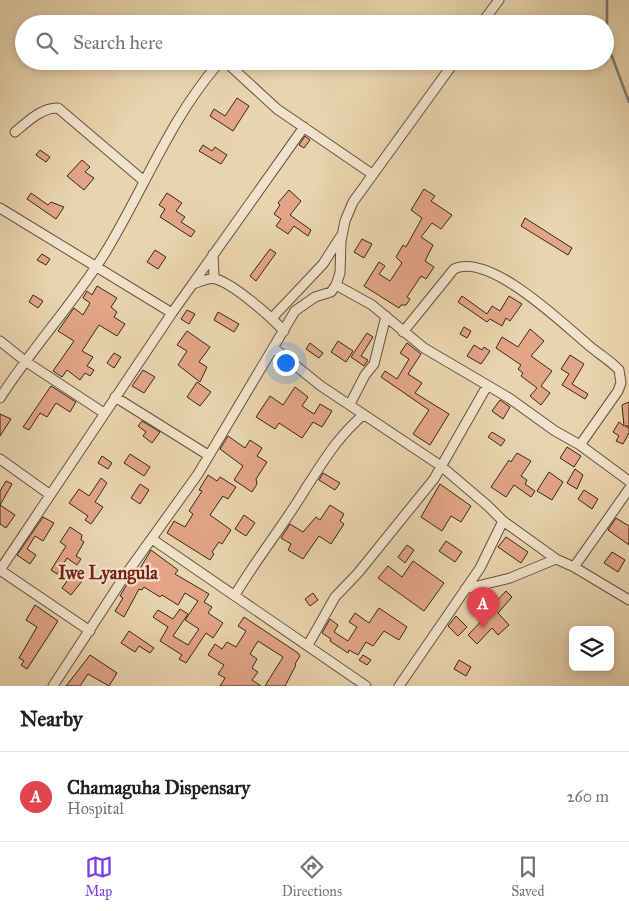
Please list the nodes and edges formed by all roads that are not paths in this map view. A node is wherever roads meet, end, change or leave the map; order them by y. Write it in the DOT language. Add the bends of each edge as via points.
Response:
graph roads {
  1 [pos="499,0"];
  2 [pos="487,15"];
  3 [pos="213,70"];
  4 [pos="235,70"];
  5 [pos="449,70"];
  6 [pos="304,127"];
  7 [pos="15,132"];
  8 [pos="372,174"];
  9 [pos="144,182"];
  10 [pos="0,208"];
  11 [pos="342,234"];
  12 [pos="213,254"];
  13 [pos="96,267"];
  14 [pos="214,278"];
  15 [pos="193,284"];
  16 [pos="336,286"];
  17 [pos="172,313"];
  18 [pos="386,316"];
  19 [pos="272,318"];
  20 [pos="284,331"];
  21 [pos="404,332"];
  22 [pos="0,341"];
  23 [pos="274,349"];
  24 [pos="25,361"];
  25 [pos="487,386"];
  26 [pos="115,397"];
  27 [pos="0,398"];
  28 [pos="350,404"];
  29 [pos="104,413"];
  30 [pos="363,415"];
  31 [pos="580,445"];
  32 [pos="208,456"];
  33 [pos="0,459"];
  34 [pos="441,466"];
  35 [pos="629,481"];
  36 [pos="629,489"];
  37 [pos="49,494"];
  38 [pos="502,521"];
  39 [pos="152,539"];
  40 [pos="556,559"];
  41 [pos="574,567"];
  42 [pos="0,570"];
  43 [pos="464,589"];
  44 [pos="235,595"];
  45 [pos="629,600"];
  46 [pos="90,631"];
  47 [pos="308,645"];
  48 [pos="53,686"];
  49 [pos="366,686"];
  50 [pos="399,686"];
  1 -- 2 [label="street"];
  3 -- 9 [label="street"];
  4 -- 6 [label="street" via="277,109"];
  5 -- 8 [label="street"];
  6 -- 8 [label="street"];
  6 -- 12 [label="street"];
  7 -- 9 [label="street" via="41,113 58,108"];
  8 -- 11 [label="street" via="353,202"];
  9 -- 13 [label="street"];
  10 -- 13 [label="street"];
  11 -- 16 [label="street"];
  11 -- 19 [label="street" via="323,264"];
  12 -- 14 [label="street"];
  12 -- 15 [label="street"];
  13 -- 17 [label="street"];
  13 -- 24 [label="street"];
  14 -- 15 [label="street"];
  14 -- 19 [label="street"];
  15 -- 17 [label="street"];
  16 -- 18 [label="street"];
  16 -- 20 [label="street" via="331,292 307,301 295,311"];
  17 -- 26 [label="street"];
  18 -- 21 [label="street"];
  18 -- 28 [label="street" via="374,364"];
  19 -- 20 [label="street"];
  20 -- 23 [label="street"];
  21 -- 25 [label="street"];
  21 -- 31 [label="street" via="454,268 472,266 517,287 619,370 621,383 618,391"];
  22 -- 24 [label="street"];
  23 -- 28 [label="street" via="308,377"];
  23 -- 32 [label="street"];
  24 -- 27 [label="street"];
  24 -- 29 [label="street"];
  25 -- 31 [label="street"];
  25 -- 34 [label="street"];
  26 -- 29 [label="street"];
  26 -- 32 [label="street"];
  28 -- 30 [label="street"];
  29 -- 37 [label="street"];
  30 -- 34 [label="street"];
  30 -- 44 [label="street" via="321,462"];
  31 -- 35 [label="street"];
  32 -- 39 [label="street"];
  33 -- 37 [label="street"];
  34 -- 38 [label="street"];
  34 -- 47 [label="street" via="426,489 335,597"];
  36 -- 41 [label="street"];
  37 -- 42 [label="street"];
  38 -- 40 [label="street"];
  38 -- 43 [label="street" via="488,554"];
  39 -- 44 [label="street"];
  39 -- 46 [label="street"];
  40 -- 41 [label="street"];
  40 -- 43 [label="street" via="510,578"];
  41 -- 45 [label="street"];
  42 -- 46 [label="street"];
  43 -- 50 [label="street"];
  44 -- 47 [label="street"];
  46 -- 48 [label="street"];
  47 -- 49 [label="street"];
}
